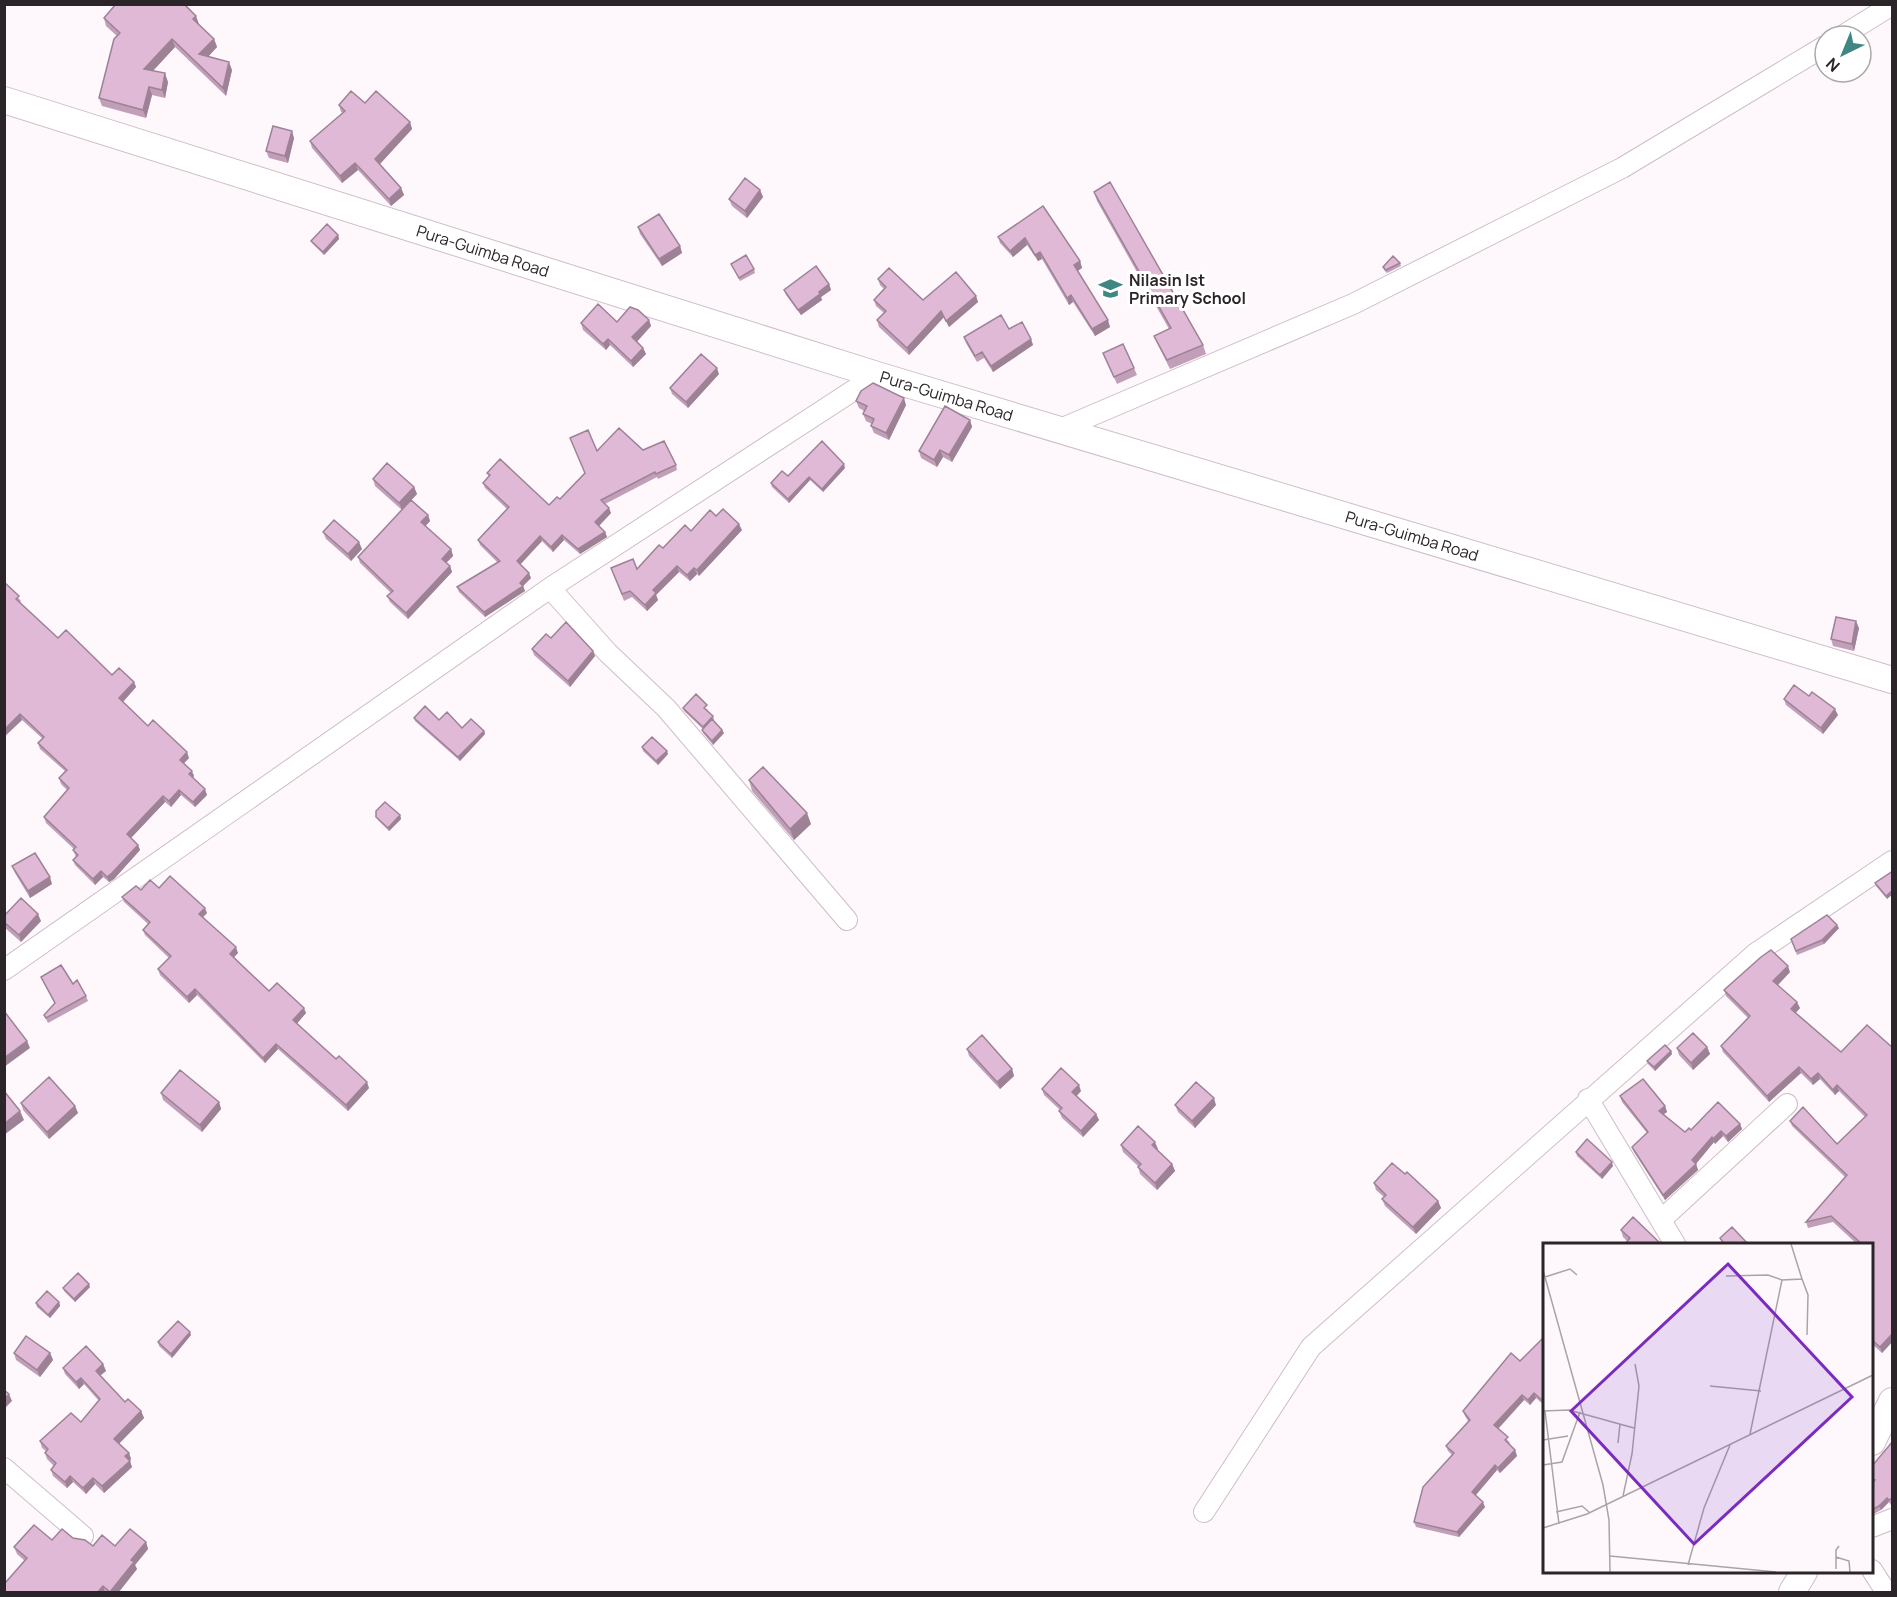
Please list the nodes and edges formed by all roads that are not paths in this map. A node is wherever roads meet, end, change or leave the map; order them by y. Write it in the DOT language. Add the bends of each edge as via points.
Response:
graph roads {
  1 [pos="1893,5"];
  2 [pos="1862,24"];
  3 [pos="1813,53"];
  4 [pos="4,100"];
  5 [pos="877,375"];
  6 [pos="1058,430"];
  7 [pos="550,588"];
  8 [pos="1893,680"];
  9 [pos="1893,861"];
  10 [pos="847,920"];
  11 [pos="4,970"];
  12 [pos="1588,1099"];
  13 [pos="1787,1104"];
  14 [pos="1661,1220"];
  15 [pos="1674,1243"];
  16 [pos="1893,1401"];
  17 [pos="1873,1440"];
  18 [pos="4,1468"];
  19 [pos="1203,1512"];
  20 [pos="1893,1519"];
  21 [pos="1873,1527"];
  22 [pos="83,1536"];
  23 [pos="1873,1572"];
  24 [pos="1803,1573"];
  25 [pos="1792,1593"];
  26 [pos="1886,1593"];
  1 -- 2 [label="street"];
  3 -- 6 [label="street" via="1622,168 1353,304"];
  4 -- 5 [label="main road, Pura-Guimba Road"];
  5 -- 6 [label="main road, Pura-Guimba Road"];
  5 -- 7 [label="street"];
  6 -- 8 [label="main road, Pura-Guimba Road"];
  7 -- 10 [label="street" via="608,653 666,708"];
  7 -- 11 [label="street"];
  9 -- 12 [label="street" via="1756,953"];
  12 -- 14 [label="street"];
  12 -- 19 [label="street" via="1311,1347"];
  13 -- 14 [label="street"];
  14 -- 15 [label="street"];
  16 -- 17 [label="main road"];
  18 -- 22 [label="street"];
  20 -- 21 [label="street"];
  23 -- 26 [label="street"];
  24 -- 25 [label="main road"];
}
